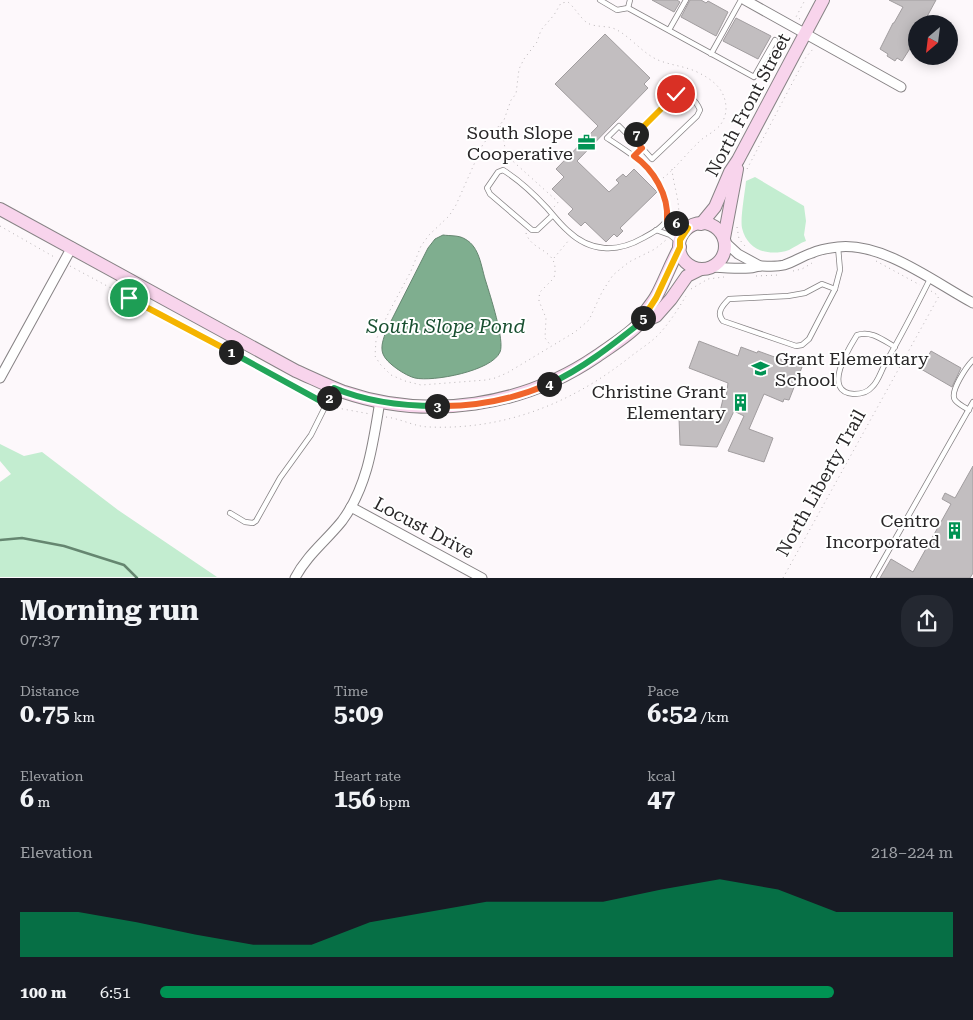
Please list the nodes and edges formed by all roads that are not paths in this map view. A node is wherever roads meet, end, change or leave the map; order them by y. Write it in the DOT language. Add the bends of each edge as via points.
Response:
graph roads {
  1 [pos="600,0"];
  2 [pos="630,0"];
  3 [pos="686,0"];
  4 [pos="743,0"];
  5 [pos="823,0"];
  6 [pos="628,8"];
  7 [pos="669,30"];
  8 [pos="805,34"];
  9 [pos="774,40"];
  10 [pos="712,54"];
  11 [pos="901,87"];
  12 [pos="632,138"];
  13 [pos="642,148"];
  14 [pos="634,156"];
  15 [pos="738,160"];
  16 [pos="0,209"];
  17 [pos="551,213"];
  18 [pos="667,220"];
  19 [pos="701,224"];
  20 [pos="688,228"];
  21 [pos="656,230"];
  22 [pos="724,240"];
  23 [pos="680,245"];
  24 [pos="72,247"];
  25 [pos="838,247"];
  26 [pos="760,266"];
  27 [pos="706,268"];
  28 [pos="930,279"];
  29 [pos="836,289"];
  30 [pos="973,303"];
  31 [pos="640,323"];
  32 [pos="895,347"];
  33 [pos="973,360"];
  34 [pos="0,378"];
  35 [pos="334,388"];
  36 [pos="380,401"];
  37 [pos="973,402"];
  38 [pos="969,410"];
  39 [pos="352,507"];
  40 [pos="230,513"];
  41 [pos="296,578"];
  42 [pos="482,578"];
  43 [pos="873,578"];
  1 -- 6 [label="lane" via="617,10"];
  2 -- 6 [label="lane"];
  3 -- 7 [label="lane"];
  4 -- 8 [label="street"];
  4 -- 10 [label="lane"];
  5 -- 8 [label="main road, North Front Street"];
  6 -- 7 [label="lane"];
  7 -- 10 [label="lane"];
  8 -- 11 [label="street"];
  8 -- 15 [label="main road, North Front Street"];
  9 -- 10 [label="lane" via="754,77"];
  12 -- 13 [label="lane"];
  12 -- 13 [label="lane" via="676,94 683,93 699,106 697,116 652,159"];
  12 -- 14 [label="lane" via="619,126 607,138"];
  13 -- 14 [label="lane"];
  14 -- 18 [label="lane" via="644,163 660,187"];
  15 -- 19 [label="main road, North Front Street" via="715,207"];
  15 -- 22 [label="main road"];
  16 -- 24 [label="main road"];
  17 -- 17 [label="lane" via="537,230 528,228 488,191 489,185 500,170 507,173"];
  17 -- 21 [label="lane" via="573,236 586,243 612,249 623,248"];
  18 -- 20 [label="lane"];
  18 -- 21 [label="lane"];
  19 -- 20 [label="main road"];
  19 -- 22 [label="main road" via="714,227"];
  20 -- 23 [label="main road"];
  21 -- 23 [label="lane" via="670,235"];
  22 -- 26 [label="street" via="738,254"];
  22 -- 27 [label="main road" via="721,259"];
  23 -- 27 [label="main road" via="684,260 695,267"];
  23 -- 31 [label="main road" via="656,298"];
  24 -- 34 [label="street"];
  24 -- 35 [label="main road" via="282,363"];
  25 -- 26 [label="street" via="813,252 786,264"];
  25 -- 28 [label="street" via="875,250"];
  25 -- 29 [label="lane" via="840,270"];
  26 -- 27 [label="street"];
  27 -- 31 [label="main road" via="687,276 656,316"];
  28 -- 30 [label="street"];
  28 -- 32 [label="lane"];
  29 -- 29 [label="lane" via="809,339 802,345 796,346 722,321 719,313 729,299 788,296 805,293 822,284"];
  31 -- 36 [label="main road" via="571,373 511,397 458,406"];
  32 -- 32 [label="lane" via="872,387 855,394 840,387 838,380 842,361 857,334 871,334"];
  33 -- 38 [label="lane" via="953,397 955,402"];
  35 -- 36 [label="main road"];
  35 -- 40 [label="lane" via="329,405 280,478 256,521 245,522"];
  36 -- 39 [label="street" via="368,467"];
  37 -- 38 [label="lane"];
  38 -- 43 [label="lane"];
  39 -- 41 [label="street" via="310,555"];
  39 -- 42 [label="street, Locust Drive"];
}
